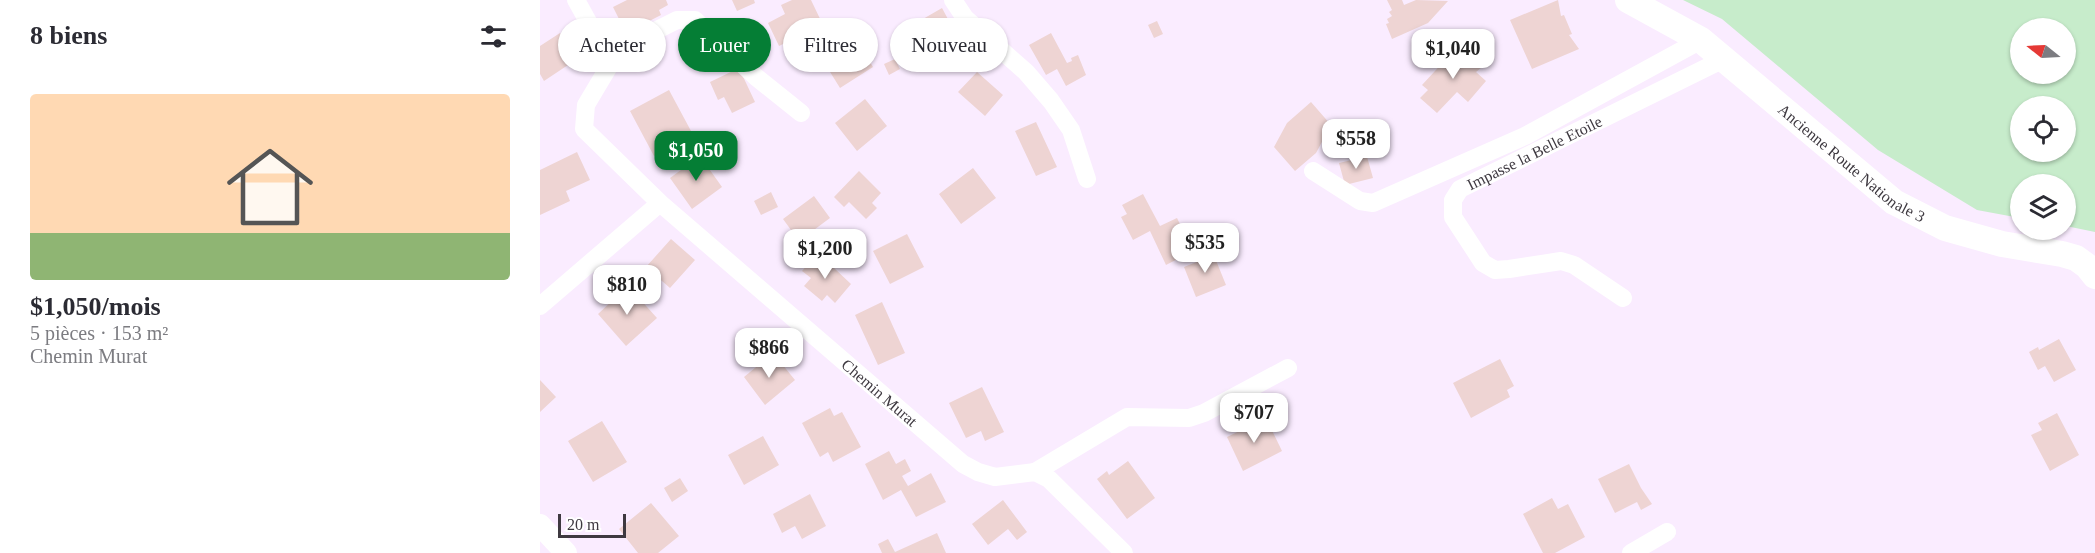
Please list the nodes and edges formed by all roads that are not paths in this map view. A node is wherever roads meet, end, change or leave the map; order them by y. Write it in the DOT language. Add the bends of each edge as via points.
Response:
graph roads {
  1 [pos="576,0"];
  2 [pos="953,0"];
  3 [pos="1628,0"];
  4 [pos="586,18"];
  5 [pos="666,26"];
  6 [pos="1701,40"];
  7 [pos="1724,59"];
  8 [pos="606,72"];
  9 [pos="801,113"];
  10 [pos="1313,171"];
  11 [pos="1087,179"];
  12 [pos="660,203"];
  13 [pos="2095,276"];
  14 [pos="1623,298"];
  15 [pos="540,306"];
  16 [pos="1288,368"];
  17 [pos="1035,472"];
  18 [pos="540,525"];
  19 [pos="1666,532"];
  20 [pos="566,553"];
  21 [pos="1124,553"];
  22 [pos="1631,553"];
  1 -- 4 [label="street"];
  2 -- 11 [label="street" via="965,18 1052,100 1071,130"];
  3 -- 6 [label="main road, Ancienne Route Nationale 3"];
  5 -- 9 [label="street" via="677,20 695,20"];
  6 -- 7 [label="main road, Ancienne Route Nationale 3"];
  6 -- 10 [label="street" via="1525,136 1373,203 1360,201"];
  7 -- 13 [label="main road, Ancienne Route Nationale 3" via="1894,202 1945,228 2076,258"];
  7 -- 14 [label="street, Impasse la Belle Etoile" via="1460,189 1453,200 1453,217 1483,263 1495,270 1561,261 1574,265"];
  8 -- 12 [label="street, Chemin Murat" via="586,105 584,129"];
  12 -- 15 [label="street"];
  12 -- 17 [label="street, Chemin Murat" via="963,464 995,477"];
  16 -- 17 [label="street" via="1189,418 1127,417"];
  17 -- 21 [label="street" via="1048,479"];
  18 -- 20 [label="street"];
  19 -- 22 [label="street"];
}
